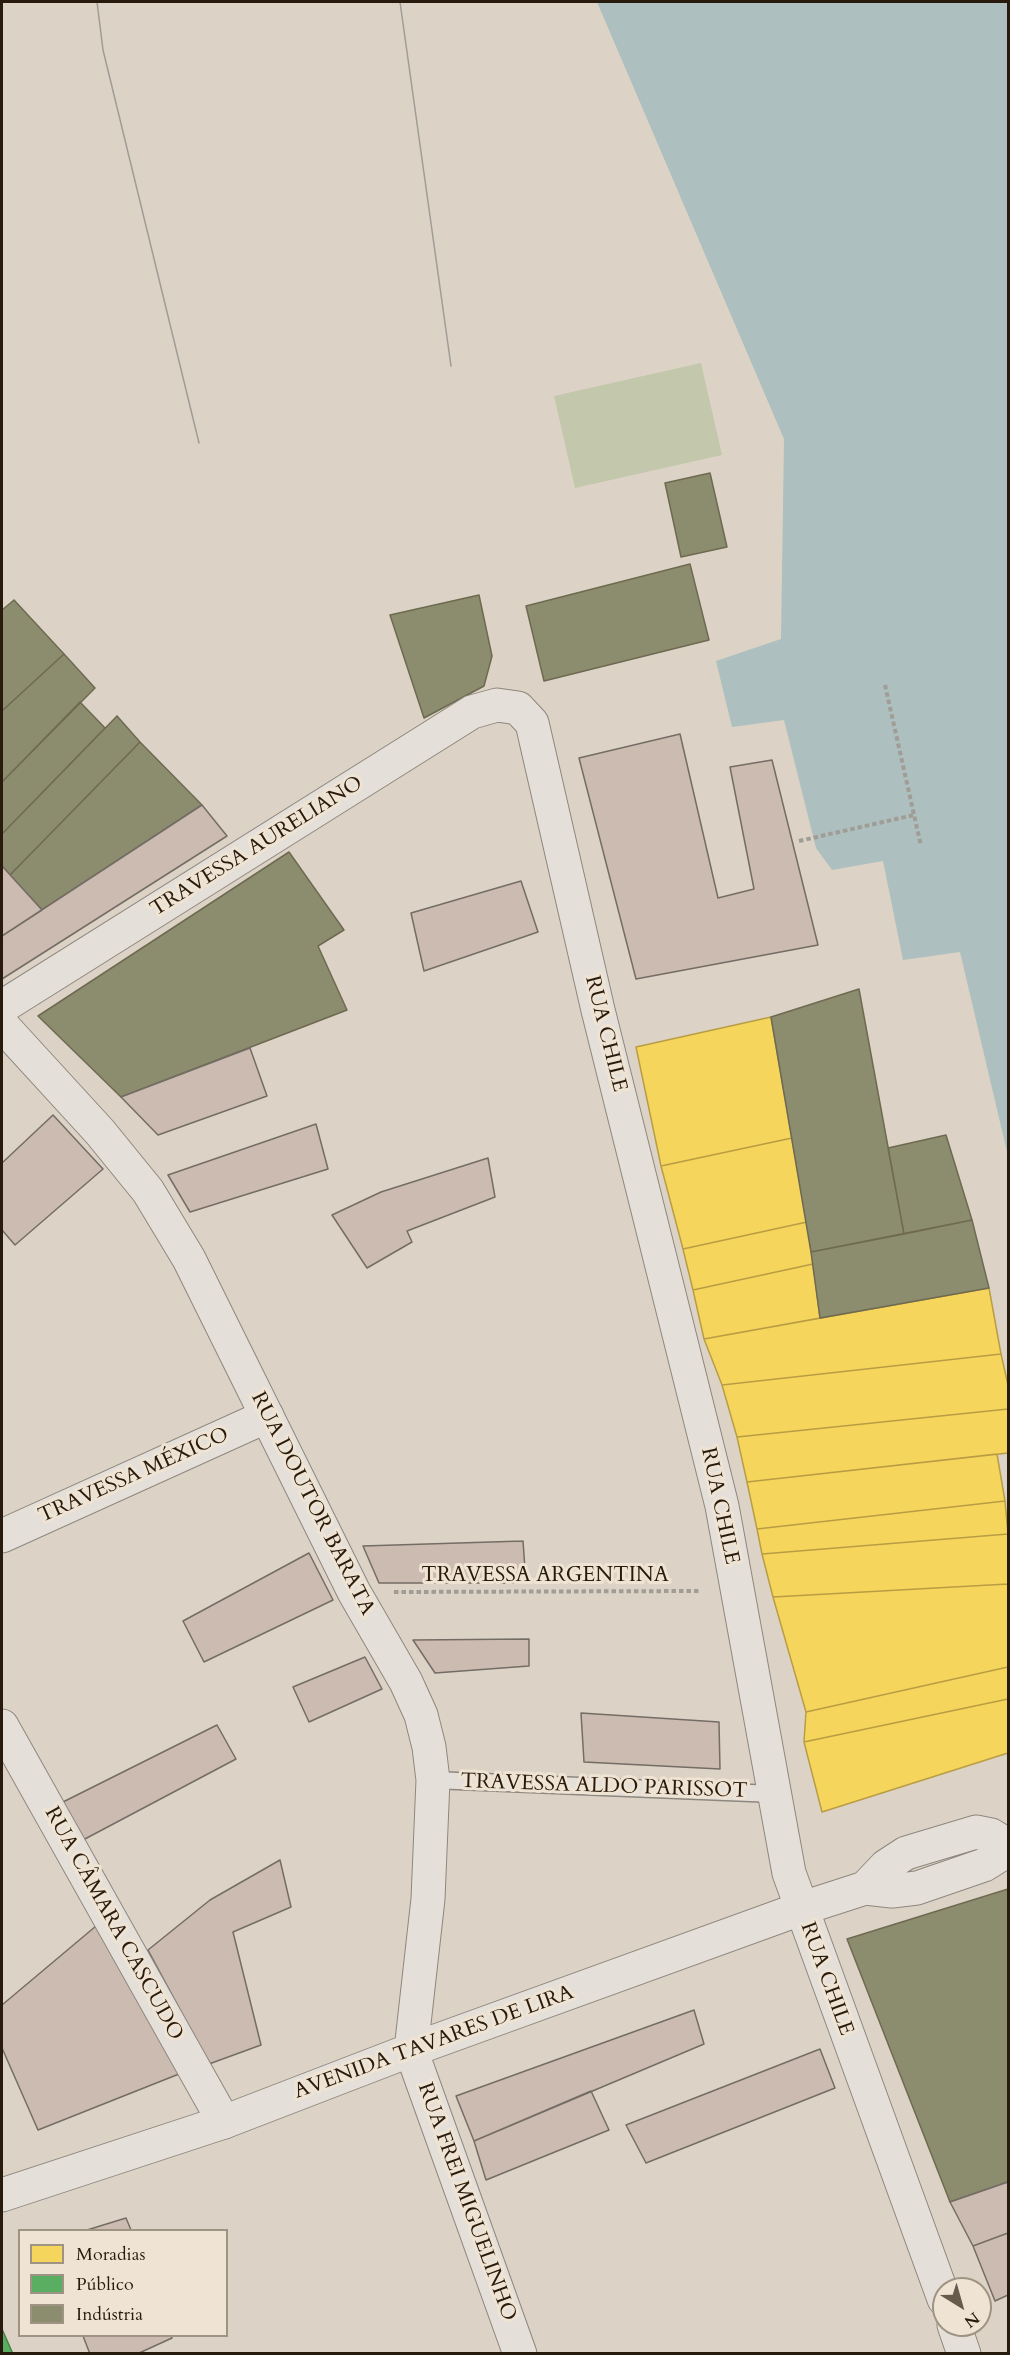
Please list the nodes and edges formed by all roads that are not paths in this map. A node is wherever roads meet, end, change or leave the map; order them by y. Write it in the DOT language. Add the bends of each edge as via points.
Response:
graph roads {
  1 [pos="518,708"];
  2 [pos="2,1007"];
  3 [pos="2,1025"];
  4 [pos="267,1416"];
  5 [pos="2,1536"];
  6 [pos="2,1726"];
  7 [pos="433,1780"];
  8 [pos="775,1794"];
  9 [pos="1007,1843"];
  10 [pos="800,1909"];
  11 [pos="411,2050"];
  12 [pos="224,2122"];
  13 [pos="2,2195"];
  14 [pos="936,2277"];
  15 [pos="958,2337"];
  16 [pos="520,2354"];
  17 [pos="964,2354"];
  1 -- 2 [label="street, TRAVESSA AURELIANO" via="497,705 472,712"];
  1 -- 8 [label="street, RUA CHILE" via="532,723 598,1010 722,1506"];
  3 -- 4 [label="street, RUA DOUTOR BARATA" via="148,1191 189,1259"];
  4 -- 5 [label="street, TRAVESSA MÉXICO"];
  4 -- 7 [label="street, RUA DOUTOR BARATA" via="354,1592 406,1682 421,1715"];
  6 -- 12 [label="street, RUA CÂMARA CASCUDO"];
  7 -- 8 [label="lane, TRAVESSA ALDO PARISSOT"];
  7 -- 11 [label="street, RUA DOUTOR BARATA" via="428,1899"];
  8 -- 10 [label="street, RUA CHILE" via="789,1873"];
  9 -- 10 [label="street, AVENIDA TAVARES DE LIRA" via="976,1832 906,1853 886,1866 865,1888"];
  10 -- 11 [label="street, AVENIDA TAVARES DE LIRA"];
  10 -- 14 [label="street, RUA CHILE"];
  11 -- 12 [label="street, AVENIDA TAVARES DE LIRA"];
  11 -- 16 [label="street, RUA FREI MIGUELINHO"];
  12 -- 13 [label="street, AVENIDA TAVARES DE LIRA"];
  15 -- 17 [label="street"];
}
